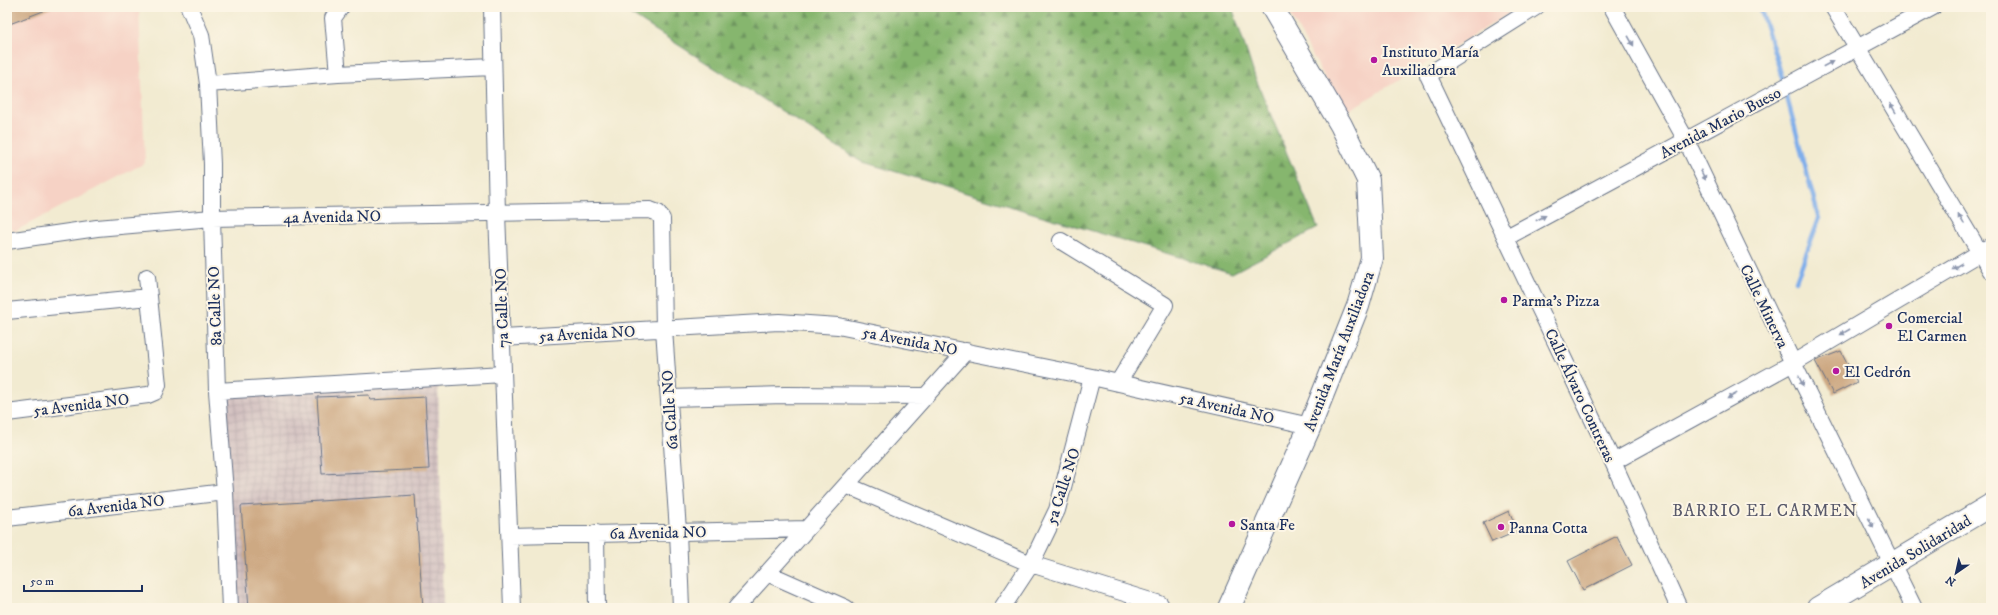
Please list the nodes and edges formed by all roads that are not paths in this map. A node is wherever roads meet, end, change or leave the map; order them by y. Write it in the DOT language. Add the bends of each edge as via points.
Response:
graph roads {
  1 [pos="189,7"];
  2 [pos="341,7"];
  3 [pos="492,7"];
  4 [pos="1272,7"];
  5 [pos="1536,7"];
  6 [pos="1612,7"];
  7 [pos="1832,7"];
  8 [pos="1933,7"];
  9 [pos="1857,49"];
  10 [pos="493,67"];
  11 [pos="338,74"];
  12 [pos="208,84"];
  13 [pos="1686,140"];
  14 [pos="497,213"];
  15 [pos="658,213"];
  16 [pos="212,218"];
  17 [pos="1507,237"];
  18 [pos="7,241"];
  19 [pos="1061,241"];
  20 [pos="1986,249"];
  21 [pos="1991,271"];
  22 [pos="147,277"];
  23 [pos="149,297"];
  24 [pos="7,311"];
  25 [pos="664,329"];
  26 [pos="502,338"];
  27 [pos="966,351"];
  28 [pos="1792,363"];
  29 [pos="503,374"];
  30 [pos="1092,377"];
  31 [pos="1118,383"];
  32 [pos="216,391"];
  33 [pos="926,396"];
  34 [pos="668,398"];
  35 [pos="7,413"];
  36 [pos="1310,426"];
  37 [pos="1613,462"];
  38 [pos="846,484"];
  39 [pos="225,492"];
  40 [pos="1991,506"];
  41 [pos="7,518"];
  42 [pos="806,529"];
  43 [pos="678,531"];
  44 [pos="596,533"];
  45 [pos="510,536"];
  46 [pos="1031,564"];
  47 [pos="1892,565"];
  48 [pos="767,573"];
  49 [pos="1160,604"];
  50 [pos="230,608"];
  51 [pos="512,608"];
  52 [pos="597,608"];
  53 [pos="681,608"];
  54 [pos="736,608"];
  55 [pos="846,608"];
  56 [pos="1002,608"];
  57 [pos="1229,608"];
  58 [pos="1679,608"];
  59 [pos="1818,608"];
  60 [pos="1914,608"];
  1 -- 12 [label="street, 8a Calle NO" via="201,36"];
  2 -- 11 [label="street" via="333,18"];
  3 -- 10 [label="street, 7a Calle NO"];
  4 -- 36 [label="street, Avenida María Auxiliadora" via="1341,126 1368,180 1372,258 1358,306"];
  5 -- 17 [label="street, Calle Álvaro Contreras" via="1428,75"];
  6 -- 13 [label="street, Calle Minerva, one-way"];
  7 -- 9 [label="street"];
  8 -- 9 [label="street, Avenida Mario Bueso"];
  13 -- 9 [label="street, Avenida Mario Bueso, one-way"];
  20 -- 9 [label="street, one-way"];
  10 -- 11 [label="street"];
  10 -- 14 [label="street, 7a Calle NO"];
  11 -- 12 [label="street"];
  12 -- 16 [label="street, 8a Calle NO"];
  17 -- 13 [label="street, Avenida Mario Bueso, one-way"];
  13 -- 28 [label="street, Calle Minerva, one-way"];
  14 -- 15 [label="street, 4a Avenida NO" via="650,210"];
  14 -- 16 [label="street, 4a Avenida NO"];
  14 -- 26 [label="street, 7a Calle NO"];
  15 -- 25 [label="street, 6a Calle NO" via="662,219"];
  16 -- 18 [label="street, 4a Avenida NO" via="97,228"];
  16 -- 32 [label="street, 8a Calle NO"];
  17 -- 37 [label="street, Calle Álvaro Contreras"];
  19 -- 31 [label="street" via="1165,305"];
  20 -- 21 [label="street"];
  20 -- 28 [label="street, one-way"];
  22 -- 23 [label="street"];
  23 -- 24 [label="street"];
  23 -- 35 [label="street, 5a Avenida NO" via="158,385 155,392"];
  25 -- 26 [label="street, 5a Avenida NO"];
  25 -- 27 [label="street, 5a Avenida NO" via="779,322 838,326"];
  25 -- 34 [label="street, 6a Calle NO"];
  26 -- 29 [label="street, 7a Calle NO"];
  27 -- 30 [label="street, 5a Avenida NO"];
  27 -- 33 [label="street"];
  28 -- 37 [label="street, one-way"];
  28 -- 47 [label="street, Calle Minerva, one-way"];
  29 -- 32 [label="street"];
  29 -- 45 [label="street, 7a Calle NO"];
  30 -- 31 [label="street, 5a Avenida NO"];
  30 -- 46 [label="street, 5a Calle NO" via="1057,510"];
  31 -- 36 [label="street, 5a Avenida NO"];
  32 -- 39 [label="street, 8a Calle NO"];
  33 -- 34 [label="street"];
  33 -- 38 [label="street"];
  34 -- 43 [label="street, 6a Calle NO"];
  36 -- 57 [label="street, Avenida María Auxiliadora"];
  37 -- 58 [label="street, Calle Álvaro Contreras"];
  38 -- 42 [label="street"];
  38 -- 46 [label="street"];
  39 -- 41 [label="street, 6a Avenida NO"];
  39 -- 50 [label="street, 8a Calle NO"];
  40 -- 47 [label="street, Avenida Solidaridad"];
  42 -- 43 [label="street, 6a Avenida NO"];
  42 -- 48 [label="street"];
  43 -- 44 [label="street, 6a Avenida NO"];
  43 -- 53 [label="street, 6a Calle NO"];
  44 -- 45 [label="street, 6a Avenida NO"];
  44 -- 52 [label="street"];
  45 -- 51 [label="street, 7a Calle NO"];
  46 -- 49 [label="street"];
  46 -- 56 [label="street, 5a Calle NO"];
  47 -- 59 [label="street, Avenida Solidaridad"];
  47 -- 60 [label="street, Calle Minerva"];
  48 -- 54 [label="street"];
  48 -- 55 [label="street"];
}
